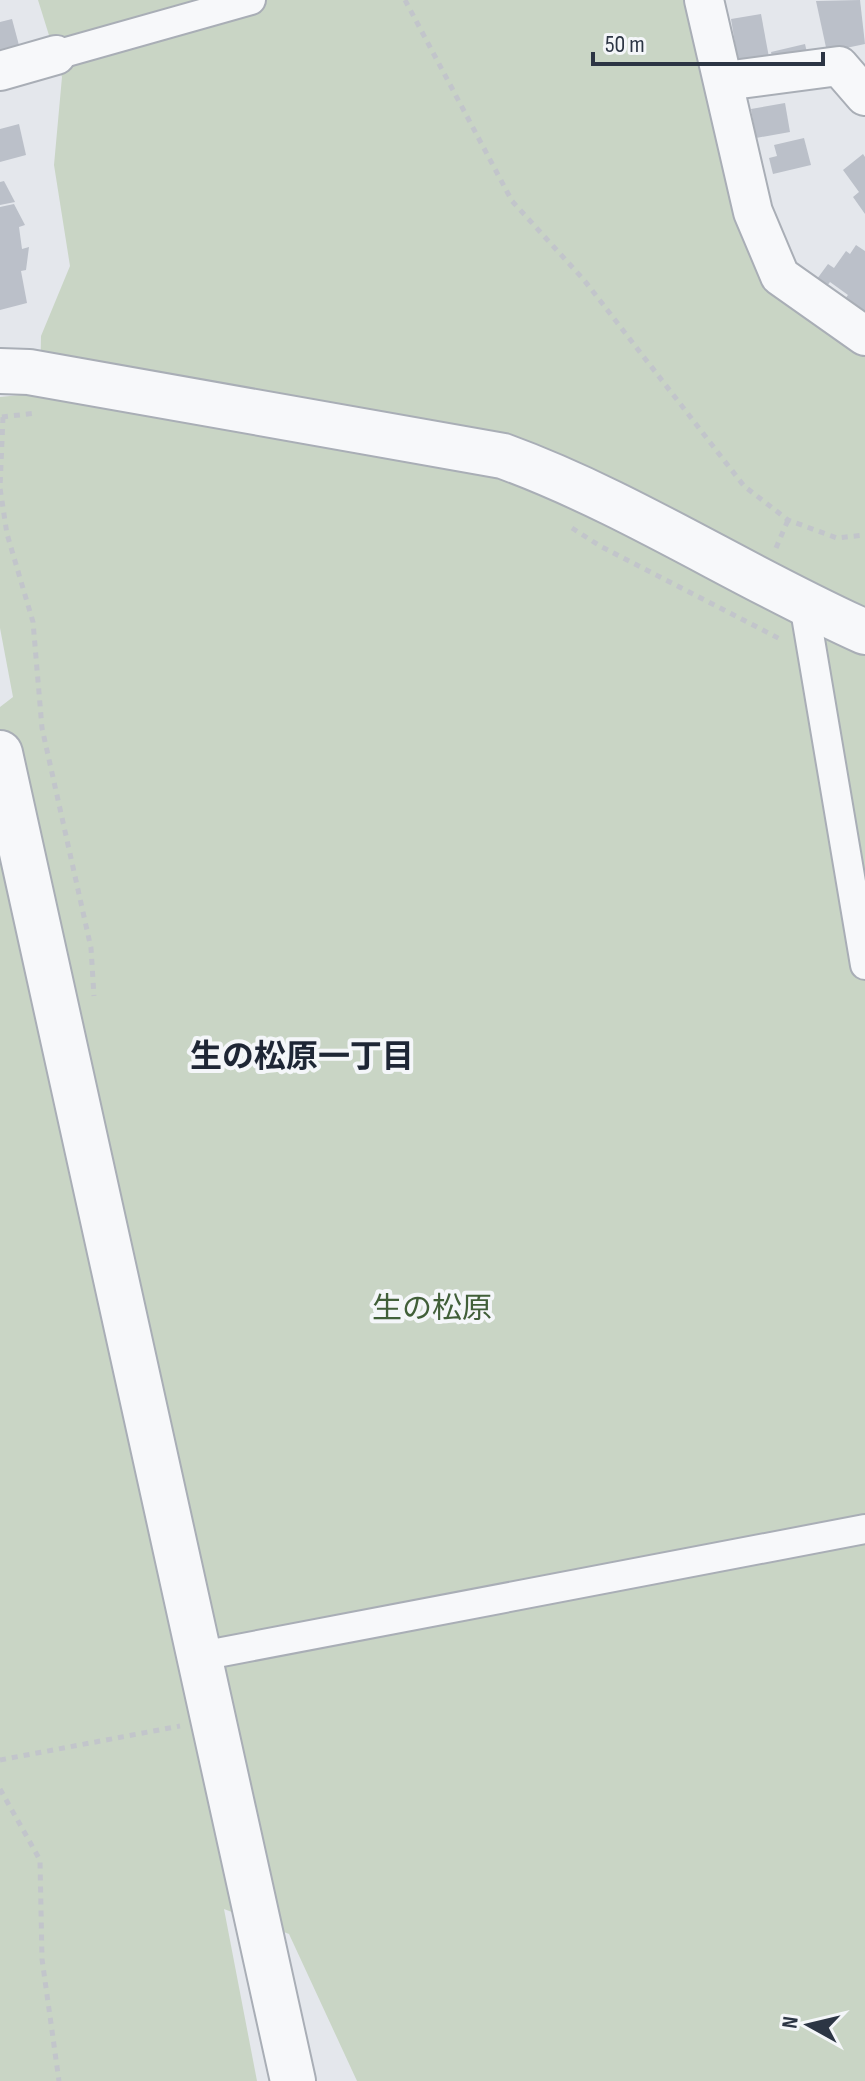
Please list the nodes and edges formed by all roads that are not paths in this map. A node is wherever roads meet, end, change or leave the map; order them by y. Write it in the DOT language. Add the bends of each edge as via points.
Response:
graph roads {
  1 [pos="251,0"];
  2 [pos="704,0"];
  3 [pos="56,55"];
  4 [pos="0,71"];
  5 [pos="725,81"];
  6 [pos="865,96"];
  7 [pos="865,336"];
  8 [pos="0,371"];
  9 [pos="804,604"];
  10 [pos="865,632"];
  11 [pos="0,753"];
  12 [pos="865,965"];
  13 [pos="865,1529"];
  14 [pos="201,1656"];
  15 [pos="293,2081"];
  1 -- 3 [label="street"];
  2 -- 5 [label="street"];
  3 -- 4 [label="street"];
  5 -- 6 [label="street" via="839,66"];
  5 -- 7 [label="street" via="753,212 780,276"];
  8 -- 9 [label="street" via="503,456 573,481"];
  9 -- 10 [label="street"];
  9 -- 12 [label="street"];
  11 -- 14 [label="street"];
  13 -- 14 [label="street"];
  14 -- 15 [label="street"];
}
